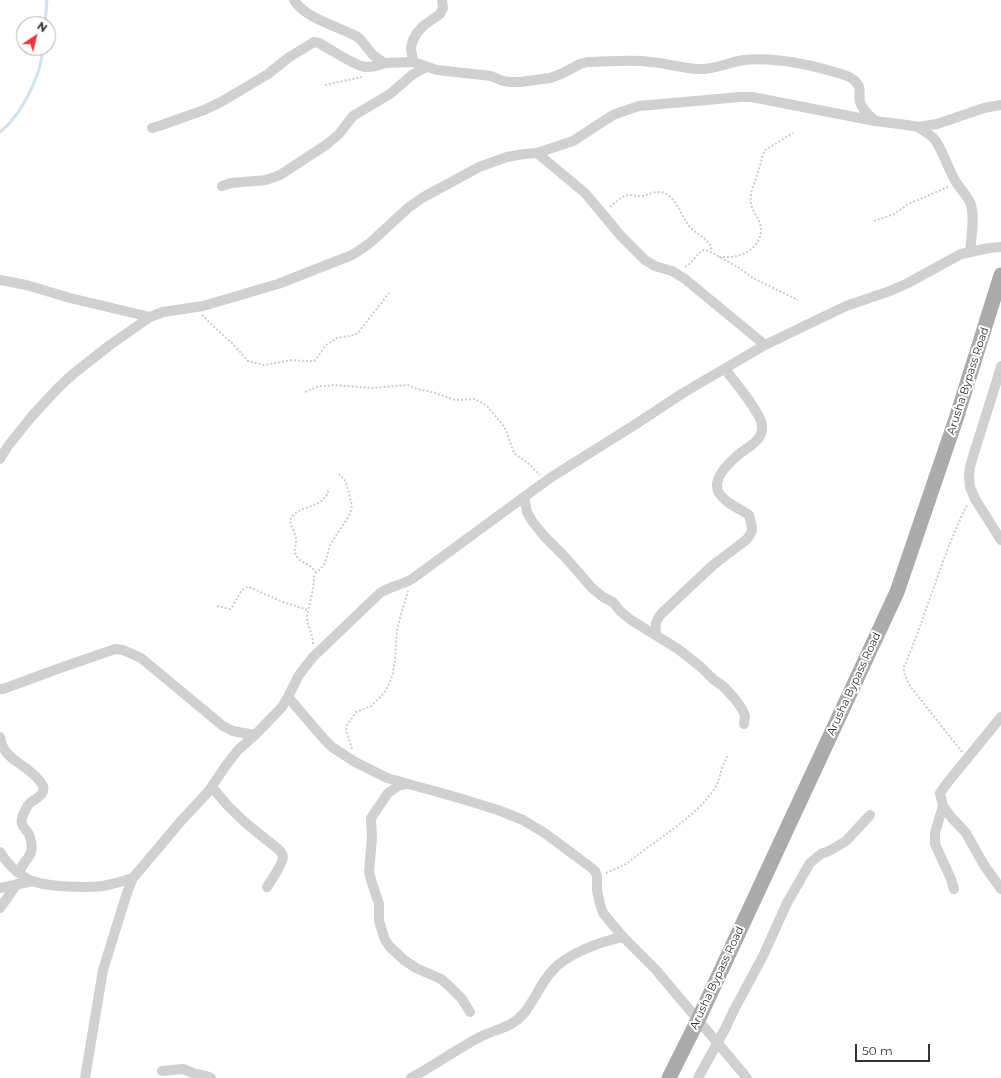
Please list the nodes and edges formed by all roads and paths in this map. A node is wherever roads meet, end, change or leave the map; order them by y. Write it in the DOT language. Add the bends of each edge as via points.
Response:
graph roads {
  1 [pos="294,0"];
  2 [pos="442,0"];
  3 [pos="412,62"];
  4 [pos="381,64"];
  5 [pos="426,67"];
  6 [pos="325,86"];
  7 [pos="1001,105"];
  8 [pos="875,121"];
  9 [pos="918,127"];
  10 [pos="152,128"];
  11 [pos="793,133"];
  12 [pos="538,153"];
  13 [pos="957,183"];
  14 [pos="222,186"];
  15 [pos="603,214"];
  16 [pos="874,221"];
  17 [pos="1001,248"];
  18 [pos="711,252"];
  19 [pos="970,252"];
  20 [pos="719,257"];
  21 [pos="672,271"];
  22 [pos="1001,275"];
  23 [pos="0,280"];
  24 [pos="389,294"];
  25 [pos="798,300"];
  26 [pos="195,307"];
  27 [pos="150,317"];
  28 [pos="765,345"];
  29 [pos="1001,366"];
  30 [pos="725,369"];
  31 [pos="304,392"];
  32 [pos="0,459"];
  33 [pos="339,474"];
  34 [pos="550,478"];
  35 [pos="329,488"];
  36 [pos="973,494"];
  37 [pos="524,497"];
  38 [pos="1001,540"];
  39 [pos="316,573"];
  40 [pos="412,579"];
  41 [pos="217,606"];
  42 [pos="308,610"];
  43 [pos="656,635"];
  44 [pos="313,657"];
  45 [pos="1,691"];
  46 [pos="288,697"];
  47 [pos="1001,717"];
  48 [pos="744,724"];
  49 [pos="255,735"];
  50 [pos="0,737"];
  51 [pos="728,754"];
  52 [pos="967,759"];
  53 [pos="355,762"];
  54 [pos="406,784"];
  55 [pos="212,786"];
  56 [pos="943,806"];
  57 [pos="870,815"];
  58 [pos="0,852"];
  59 [pos="20,873"];
  60 [pos="597,876"];
  61 [pos="134,878"];
  62 [pos="32,881"];
  63 [pos="17,884"];
  64 [pos="267,887"];
  65 [pos="0,888"];
  66 [pos="954,889"];
  67 [pos="1001,889"];
  68 [pos="0,908"];
  69 [pos="623,937"];
  70 [pos="470,1012"];
  71 [pos="698,1020"];
  72 [pos="718,1043"];
  73 [pos="162,1071"];
  74 [pos="85,1078"];
  75 [pos="211,1078"];
  76 [pos="411,1078"];
  77 [pos="669,1078"];
  78 [pos="698,1078"];
  79 [pos="747,1078"];
  1 -- 4 [label="street" via="304,11 356,36"];
  2 -- 3 [label="street" via="440,14 423,26 413,40"];
  3 -- 4 [label="street"];
  3 -- 5 [label="street"];
  4 -- 6 [label="path" via="365,76"];
  4 -- 10 [label="street" via="359,65 314,42 221,102"];
  5 -- 8 [label="street" via="520,82 550,78 587,62 652,62 701,70 744,60 788,61 853,79 860,90 862,107"];
  5 -- 14 [label="street" via="390,94 353,116 339,134 326,145 280,175 266,180"];
  7 -- 9 [label="street" via="938,124"];
  8 -- 9 [label="street"];
  8 -- 12 [label="street" via="752,97 640,106 614,115 573,141"];
  9 -- 13 [label="street" via="935,140"];
  11 -- 20 [label="path" via="763,154 750,196 751,207 760,226 759,239 754,247 743,254"];
  12 -- 15 [label="street" via="584,193"];
  12 -- 26 [label="street" via="513,155 479,168 422,198 352,255 278,284"];
  13 -- 16 [label="path"];
  13 -- 19 [label="street" via="971,205"];
  15 -- 18 [label="path" via="622,197 659,192 665,194 676,204 690,226 709,243"];
  15 -- 21 [label="street" via="645,260"];
  17 -- 19 [label="street"];
  18 -- 20 [label="path"];
  18 -- 21 [label="path" via="703,250 682,270"];
  19 -- 28 [label="street" via="961,254 908,283 846,306"];
  20 -- 25 [label="path" via="741,268 753,278"];
  21 -- 28 [label="street"];
  22 -- 71 [label="main road, Arusha Bypass Road" via="956,419 897,592"];
  23 -- 27 [label="street"];
  24 -- 26 [label="path" via="358,334 337,338 325,346 314,361 292,360 264,365 248,361"];
  26 -- 27 [label="street" via="163,312"];
  27 -- 32 [label="street" via="73,374 32,416"];
  28 -- 30 [label="street"];
  29 -- 36 [label="street" via="970,467 970,487"];
  30 -- 34 [label="street"];
  30 -- 43 [label="street" via="754,409 762,427 761,435 756,442 724,469 718,478 717,486 719,493 728,502 749,515 753,529 746,540 712,566 661,614 655,625"];
  31 -- 34 [label="path" via="319,386 333,385 373,388 408,385 455,400 475,399 488,407 502,424 516,456 529,464 540,476"];
  33 -- 39 [label="path" via="346,482 352,506 350,514 330,545 326,563"];
  34 -- 37 [label="street"];
  35 -- 39 [label="path" via="325,498 295,512 290,521 296,539 295,555"];
  36 -- 38 [label="street"];
  36 -- 52 [label="path" via="942,563 904,667 910,686"];
  37 -- 40 [label="street"];
  37 -- 43 [label="street" via="532,521 592,588 603,598 613,602 631,620"];
  39 -- 42 [label="path"];
  40 -- 44 [label="street" via="380,593"];
  40 -- 53 [label="path" via="397,630 390,682 384,693 371,706 356,712 347,725 346,730"];
  41 -- 42 [label="path" via="230,609 243,590 249,587"];
  42 -- 44 [label="path" via="307,619 314,642"];
  43 -- 48 [label="street" via="678,649 729,691 742,709 745,716"];
  44 -- 46 [label="street" via="299,675"];
  45 -- 49 [label="street" via="115,649 123,650 141,658 223,726 233,731"];
  46 -- 49 [label="street"];
  46 -- 53 [label="street" via="332,747"];
  47 -- 52 [label="street"];
  49 -- 55 [label="street" via="238,750"];
  50 -- 59 [label="street" via="7,754 36,776 44,787 41,795 27,806 22,818 23,828 30,834 32,850"];
  51 -- 60 [label="path" via="715,788 683,822 626,864"];
  52 -- 56 [label="street" via="940,793"];
  53 -- 54 [label="street" via="387,778"];
  54 -- 60 [label="street" via="498,810 523,820 541,830 589,866"];
  54 -- 70 [label="street" via="388,793 371,818 369,872 379,904 379,921 390,947 416,968 441,979 462,999"];
  55 -- 61 [label="street"];
  55 -- 64 [label="street" via="228,806 282,853 282,863"];
  56 -- 66 [label="street" via="934,838"];
  56 -- 67 [label="street" via="966,833"];
  57 -- 72 [label="street" via="846,841 810,863 787,903"];
  58 -- 59 [label="street"];
  59 -- 62 [label="street"];
  60 -- 69 [label="street" via="600,904"];
  61 -- 62 [label="street" via="105,886 90,887"];
  61 -- 74 [label="street" via="103,970"];
  62 -- 63 [label="street"];
  63 -- 65 [label="street"];
  63 -- 68 [label="street"];
  69 -- 71 [label="street" via="656,970"];
  69 -- 76 [label="street" via="609,940 566,959 552,970 525,1012 513,1024 475,1040"];
  71 -- 72 [label="street"];
  71 -- 77 [label="main road, Arusha Bypass Road"];
  72 -- 78 [label="street"];
  72 -- 79 [label="street"];
  73 -- 75 [label="street" via="183,1069"];
}
